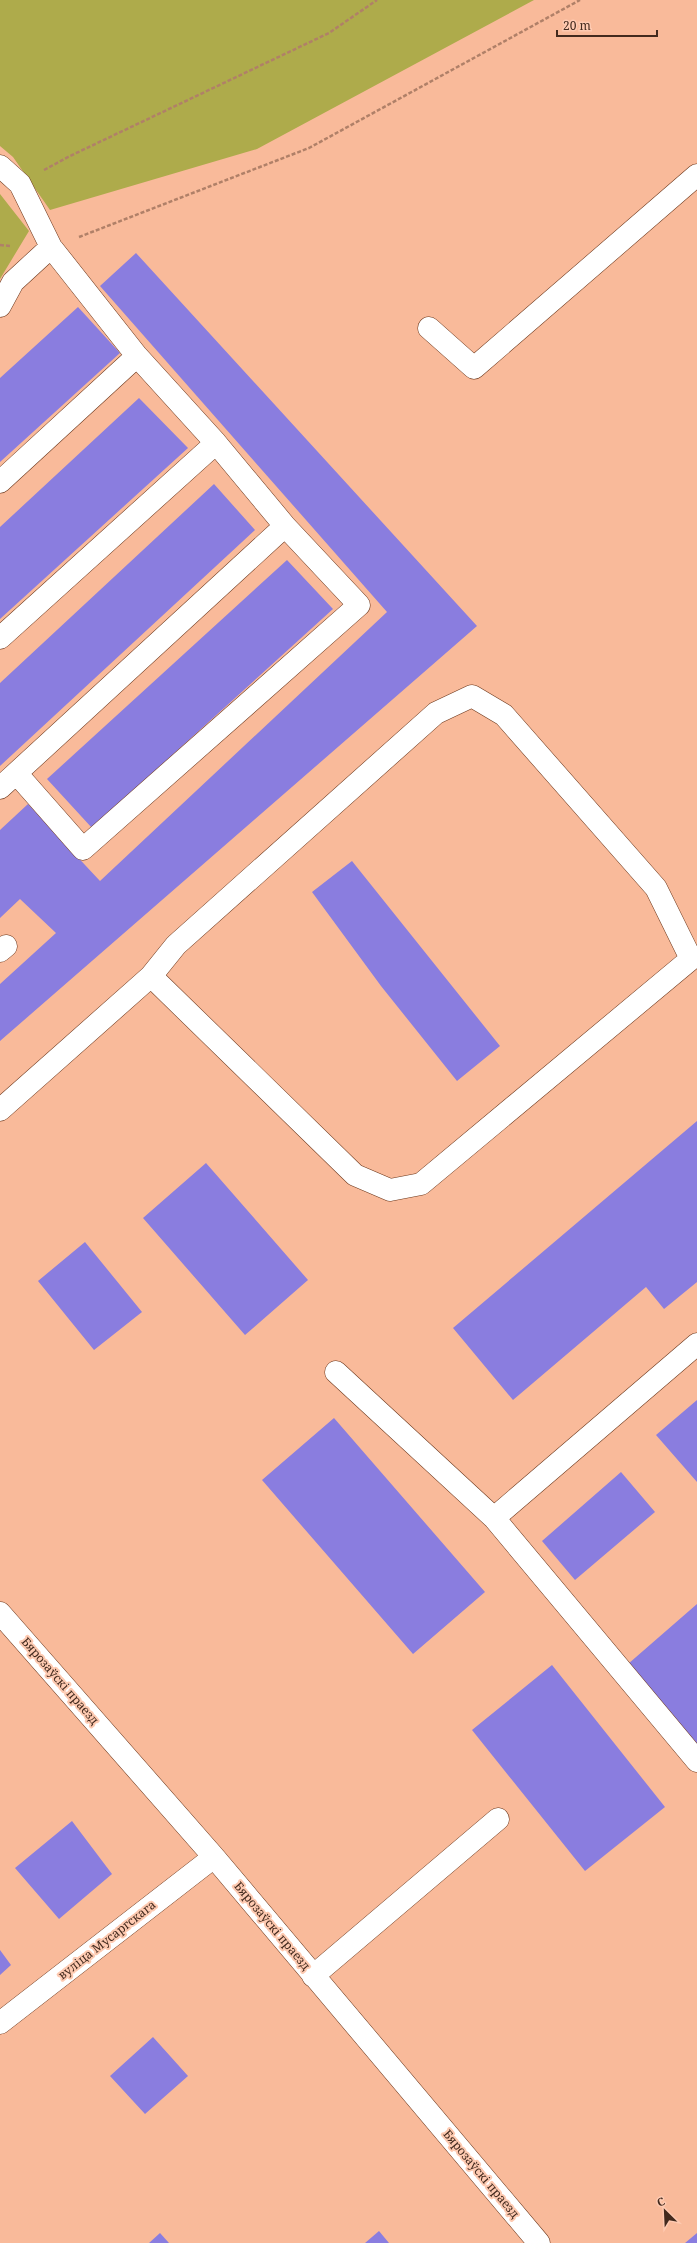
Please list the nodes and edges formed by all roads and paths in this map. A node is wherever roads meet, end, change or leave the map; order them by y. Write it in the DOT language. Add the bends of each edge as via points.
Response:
graph roads {
  1 [pos="377,0"];
  2 [pos="580,0"];
  3 [pos="0,166"];
  4 [pos="697,175"];
  5 [pos="20,184"];
  6 [pos="50,247"];
  7 [pos="0,306"];
  8 [pos="429,328"];
  9 [pos="137,356"];
  10 [pos="216,443"];
  11 [pos="0,482"];
  12 [pos="285,526"];
  13 [pos="0,638"];
  14 [pos="16,774"];
  15 [pos="0,788"];
  16 [pos="150,976"];
  17 [pos="0,1110"];
  18 [pos="697,1344"];
  19 [pos="336,1372"];
  20 [pos="494,1518"];
  21 [pos="0,1613"];
  22 [pos="697,1761"];
  23 [pos="498,1819"];
  24 [pos="214,1857"];
  25 [pos="313,1976"];
  26 [pos="0,2022"];
  27 [pos="539,2243"];
  1 -- 5 [label="path" via="328,33 70,156"];
  2 -- 6 [label="path" via="309,148"];
  3 -- 5 [label="street"];
  4 -- 8 [label="street" via="474,368"];
  5 -- 6 [label="street"];
  6 -- 7 [label="street" via="13,282"];
  6 -- 9 [label="street"];
  9 -- 10 [label="street"];
  9 -- 11 [label="street"];
  10 -- 12 [label="street"];
  10 -- 13 [label="street"];
  12 -- 14 [label="street"];
  12 -- 14 [label="street" via="359,605 83,849"];
  14 -- 15 [label="street"];
  16 -- 16 [label="street" via="355,1175 390,1190 421,1184 691,959 656,888 504,715 472,696 436,713 176,945"];
  16 -- 17 [label="street"];
  18 -- 20 [label="street"];
  19 -- 20 [label="street"];
  20 -- 22 [label="street"];
  21 -- 24 [label="street, Бярозаўскі праезд"];
  23 -- 25 [label="street"];
  24 -- 25 [label="street, Бярозаўскі праезд"];
  24 -- 26 [label="street, вуліца Мусаргскага"];
  25 -- 27 [label="street, Бярозаўскі праезд"];
}
